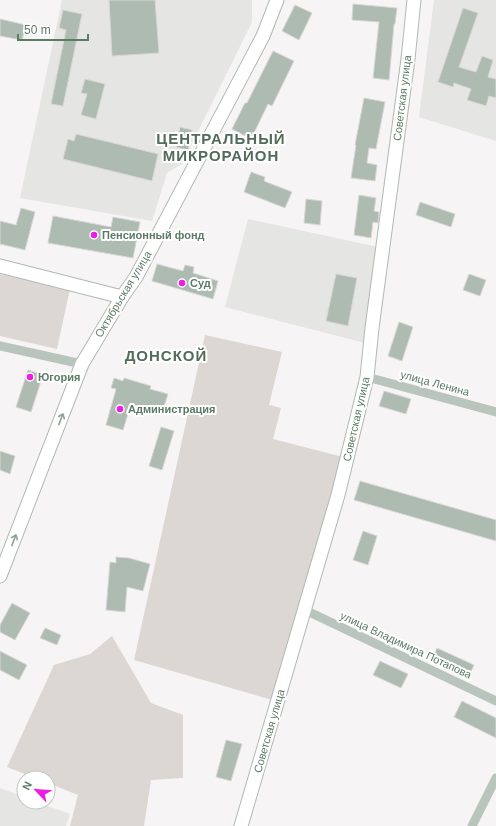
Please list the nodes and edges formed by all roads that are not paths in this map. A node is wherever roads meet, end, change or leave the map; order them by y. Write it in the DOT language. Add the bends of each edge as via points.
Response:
graph roads {
  1 [pos="277,0"];
  2 [pos="414,0"];
  3 [pos="0,266"];
  4 [pos="122,297"];
  5 [pos="0,346"];
  6 [pos="82,364"];
  7 [pos="367,377"];
  8 [pos="496,412"];
  9 [pos="0,576"];
  10 [pos="305,610"];
  11 [pos="496,701"];
  12 [pos="496,778"];
  13 [pos="242,826"];
  14 [pos="472,826"];
  1 -- 4 [label="street, Октябрьская улица" via="264,36 136,276"];
  2 -- 7 [label="street, Советская улица"];
  3 -- 4 [label="street"];
  4 -- 6 [label="street, Октябрьская улица"];
  5 -- 6 [label="street"];
  9 -- 6 [label="street, Октябрьская улица, one-way"];
  7 -- 8 [label="street, улица Ленина"];
  7 -- 10 [label="street, Советская улица" via="338,495"];
  10 -- 11 [label="street, улица Владимира Потапова"];
  10 -- 13 [label="street, Советская улица"];
  12 -- 14 [label="street"];
}
